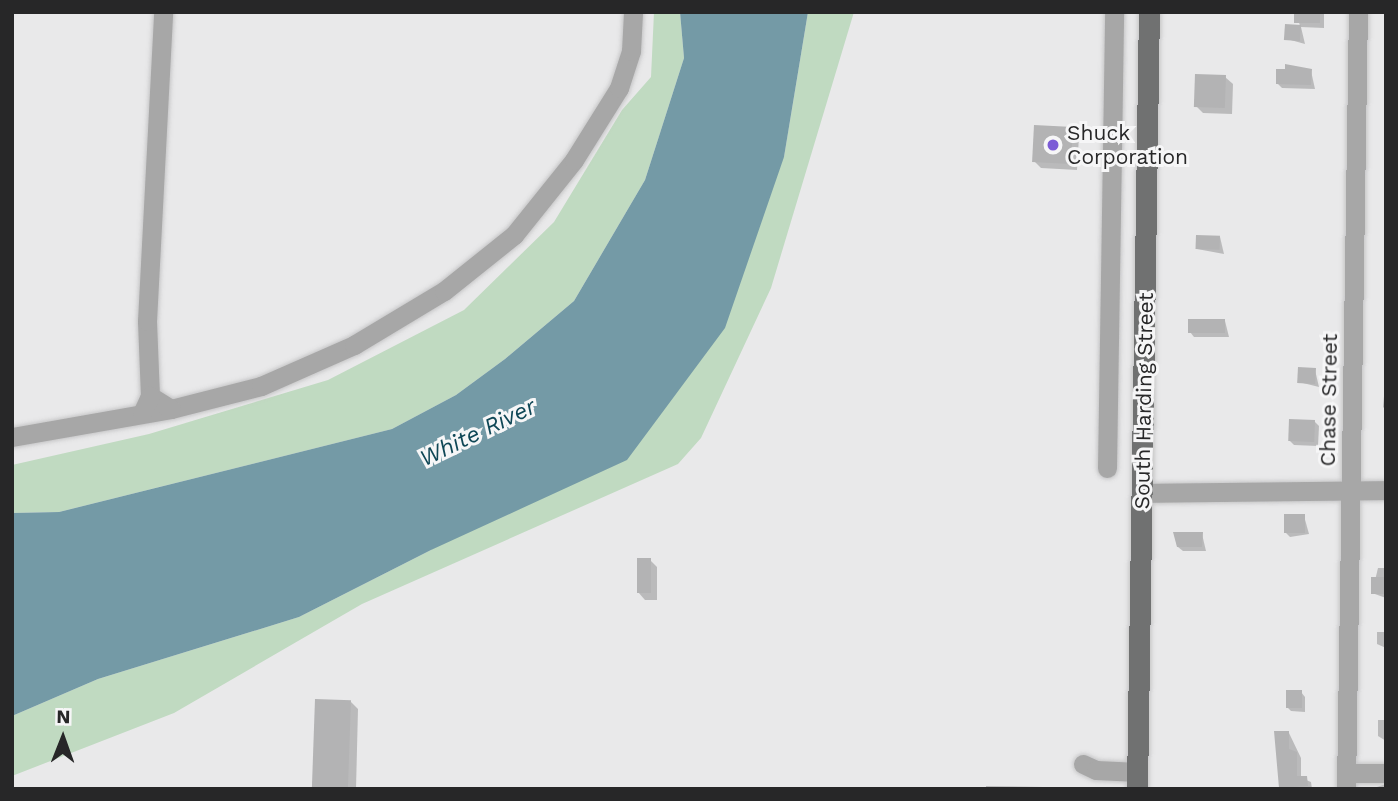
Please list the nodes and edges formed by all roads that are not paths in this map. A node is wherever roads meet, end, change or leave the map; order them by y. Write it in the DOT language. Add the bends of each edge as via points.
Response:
graph roads {
  1 [pos="163,12"];
  2 [pos="633,12"];
  3 [pos="1114,12"];
  4 [pos="1149,12"];
  5 [pos="1358,12"];
  6 [pos="146,404"];
  7 [pos="12,437"];
  8 [pos="1107,468"];
  9 [pos="1386,489"];
  10 [pos="1351,490"];
  11 [pos="1142,493"];
  12 [pos="1083,764"];
  13 [pos="1386,773"];
  14 [pos="1138,781"];
  15 [pos="1346,781"];
  1 -- 6 [label="street"];
  2 -- 6 [label="street" via="631,51 619,88 574,160 513,235 444,290 354,345 261,386 170,409"];
  3 -- 8 [label="street"];
  4 -- 11 [label="main road, South Harding Street"];
  5 -- 10 [label="street, Chase Street"];
  6 -- 7 [label="street"];
  9 -- 10 [label="street"];
  10 -- 11 [label="street"];
  10 -- 15 [label="street, Chase Street"];
  11 -- 14 [label="main road, South Harding Street"];
  12 -- 14 [label="street"];
  13 -- 15 [label="street"];
}
